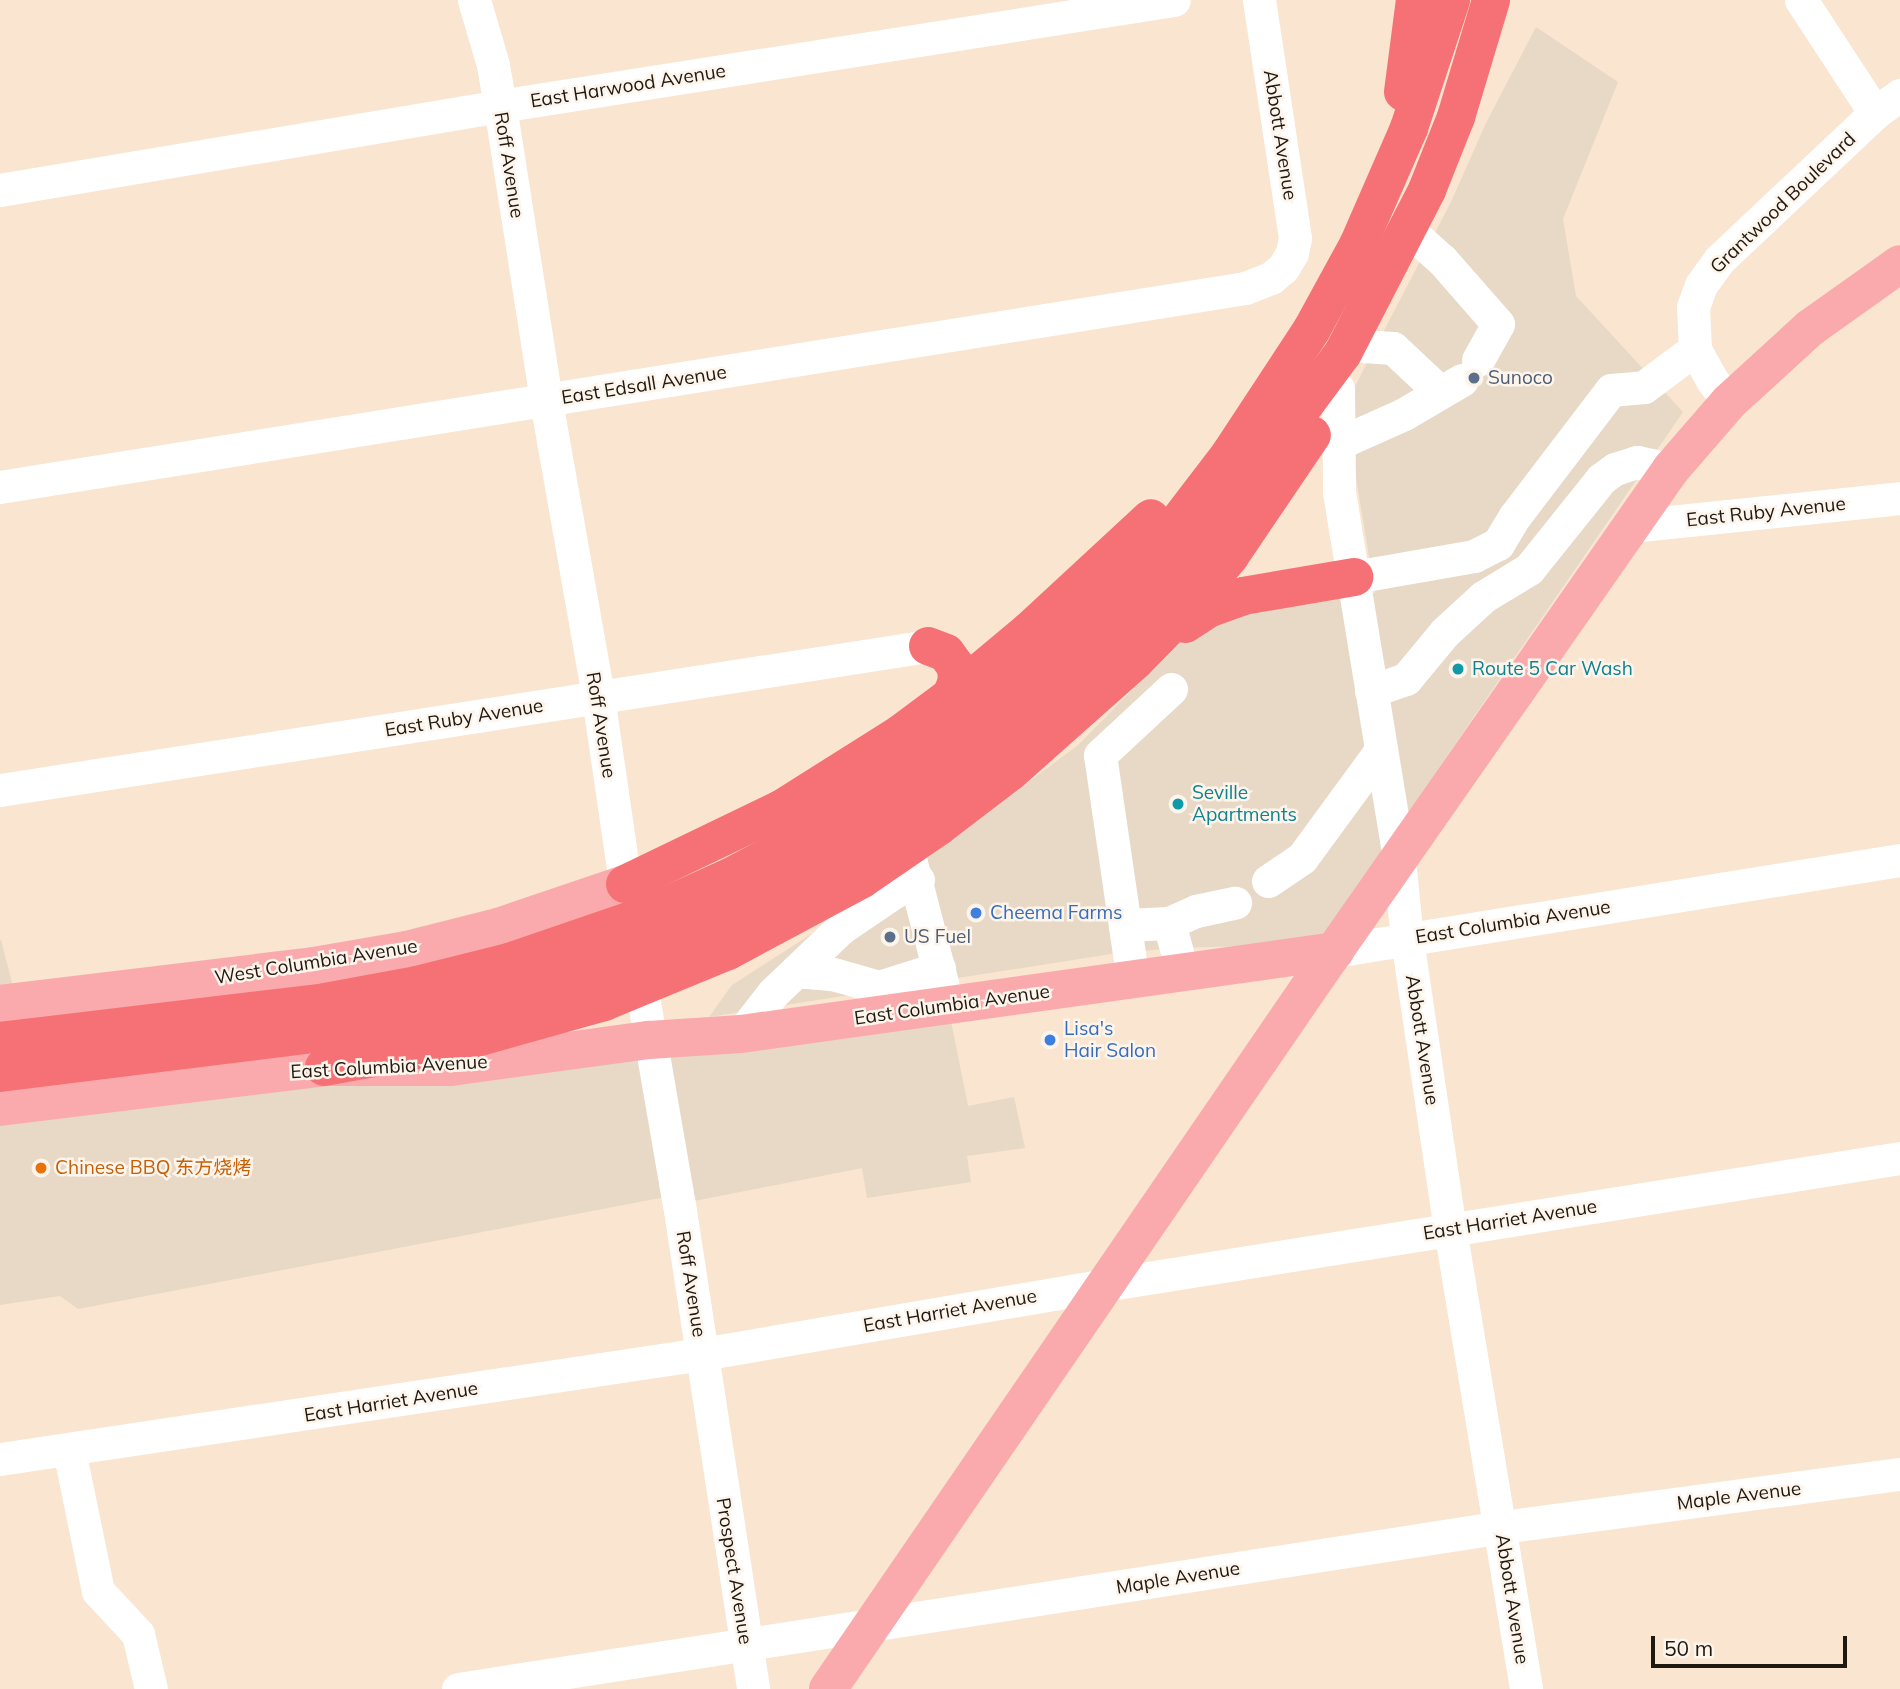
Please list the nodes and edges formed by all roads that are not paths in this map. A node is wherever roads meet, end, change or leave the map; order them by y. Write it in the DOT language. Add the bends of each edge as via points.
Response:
graph roads {
  1 [pos="474,0"];
  2 [pos="1174,0"];
  3 [pos="1259,0"];
  4 [pos="1415,0"];
  5 [pos="1451,0"];
  6 [pos="1492,0"];
  7 [pos="1519,0"];
  8 [pos="1801,0"];
  9 [pos="1888,104"];
  10 [pos="500,106"];
  11 [pos="1456,117"];
  12 [pos="1392,171"];
  13 [pos="0,190"];
  14 [pos="1408,230"];
  15 [pos="1900,264"];
  16 [pos="1283,268"];
  17 [pos="1695,349"];
  18 [pos="1343,362"];
  19 [pos="1460,377"];
  20 [pos="545,401"];
  21 [pos="1729,401"];
  22 [pos="1261,409"];
  23 [pos="1337,443"];
  24 [pos="1671,469"];
  25 [pos="0,487"];
  26 [pos="1900,498"];
  27 [pos="1631,526"];
  28 [pos="1354,577"];
  29 [pos="928,646"];
  30 [pos="1135,661"];
  31 [pos="1171,689"];
  32 [pos="1371,691"];
  33 [pos="951,696"];
  34 [pos="598,697"];
  35 [pos="1381,750"];
  36 [pos="0,790"];
  37 [pos="1399,859"];
  38 [pos="1900,860"];
  39 [pos="912,865"];
  40 [pos="1268,881"];
  41 [pos="627,893"];
  42 [pos="1235,903"];
  43 [pos="1169,923"];
  44 [pos="1125,925"];
  45 [pos="1407,939"];
  46 [pos="1335,951"];
  47 [pos="939,968"];
  48 [pos="796,971"];
  49 [pos="1183,974"];
  50 [pos="640,980"];
  51 [pos="1133,981"];
  52 [pos="0,1004"];
  53 [pos="948,1006"];
  54 [pos="741,1034"];
  55 [pos="649,1040"];
  56 [pos="0,1041"];
  57 [pos="324,1067"];
  58 [pos="0,1073"];
  59 [pos="0,1107"];
  60 [pos="1900,1158"];
  61 [pos="1450,1229"];
  62 [pos="1104,1285"];
  63 [pos="702,1354"];
  64 [pos="69,1450"];
  65 [pos="715,1452"];
  66 [pos="0,1460"];
  67 [pos="1900,1474"];
  68 [pos="1502,1527"];
  69 [pos="871,1626"];
  70 [pos="746,1645"];
  71 [pos="150,1689"];
  72 [pos="458,1689"];
  73 [pos="753,1689"];
  74 [pos="828,1689"];
  75 [pos="1526,1689"];
  1 -- 10 [label="street, Roff Avenue"];
  2 -- 10 [label="street, East Harwood Avenue"];
  3 -- 16 [label="street, Abbott Avenue" via="1295,238"];
  4 -- 12 [label="highway"];
  5 -- 12 [label="highway"];
  6 -- 11 [label="highway"];
  7 -- 11 [label="highway"];
  8 -- 9 [label="street"];
  9 -- 17 [label="street, Grantwood Boulevard" via="1713,268 1693,307"];
  10 -- 13 [label="street, East Harwood Avenue"];
  10 -- 20 [label="street, Roff Avenue"];
  11 -- 14 [label="highway"];
  12 -- 22 [label="highway" via="1336,286"];
  14 -- 18 [label="highway"];
  14 -- 19 [label="street" via="1443,260 1498,324"];
  15 -- 21 [label="main road" via="1810,328"];
  16 -- 20 [label="street, East Edsall Avenue" via="1245,288"];
  17 -- 21 [label="street, Grantwood Boulevard"];
  17 -- 28 [label="street" via="1644,387 1611,390 1498,544 1474,556"];
  18 -- 19 [label="street" via="1393,348"];
  18 -- 23 [label="street, Abbott Avenue"];
  18 -- 30 [label="highway" via="1279,488 1188,607"];
  18 -- 58 [label="highway" via="1209,534 1113,643 1029,721 968,769 809,872 634,954 456,1009 316,1035"];
  19 -- 23 [label="street" via="1404,414"];
  20 -- 25 [label="street, East Edsall Avenue"];
  20 -- 34 [label="street, Roff Avenue"];
  21 -- 24 [label="main road"];
  22 -- 33 [label="highway" via="1120,549"];
  22 -- 56 [label="highway" via="1175,526 1109,601 1041,667 893,783 730,877 601,932 429,982 325,1002"];
  23 -- 28 [label="street, Abbott Avenue" via="1339,492"];
  24 -- 27 [label="main road"];
  24 -- 32 [label="street" via="1637,463 1601,479 1529,569 1483,597 1445,632 1406,679"];
  26 -- 27 [label="street, East Ruby Avenue"];
  27 -- 37 [label="main road"];
  28 -- 30 [label="highway" via="1224,602 1192,619"];
  28 -- 32 [label="street, Abbott Avenue"];
  29 -- 33 [label="highway" via="946,653 956,667"];
  29 -- 34 [label="street, East Ruby Avenue"];
  30 -- 39 [label="highway"];
  31 -- 44 [label="street" via="1100,755"];
  32 -- 35 [label="street, Abbott Avenue"];
  33 -- 41 [label="highway" via="780,809"];
  34 -- 36 [label="street, East Ruby Avenue"];
  34 -- 41 [label="street, Roff Avenue"];
  35 -- 37 [label="street, Abbott Avenue"];
  35 -- 40 [label="street" via="1302,858"];
  37 -- 45 [label="street, Abbott Avenue"];
  37 -- 46 [label="main road"];
  38 -- 45 [label="street, East Columbia Avenue"];
  39 -- 47 [label="street"];
  39 -- 48 [label="street" via="894,892 841,928"];
  39 -- 50 [label="highway" via="770,930"];
  41 -- 50 [label="street, Roff Avenue"];
  41 -- 52 [label="main road, West Columbia Avenue" via="407,950 314,966"];
  42 -- 43 [label="street" via="1196,911"];
  43 -- 44 [label="street"];
  43 -- 49 [label="street"];
  44 -- 51 [label="street"];
  45 -- 46 [label="street, East Columbia Avenue"];
  45 -- 61 [label="street, Abbott Avenue"];
  46 -- 49 [label="main road, East Columbia Avenue"];
  46 -- 62 [label="main road"];
  47 -- 48 [label="street" via="879,987 833,974"];
  47 -- 53 [label="street"];
  48 -- 54 [label="street"];
  49 -- 51 [label="main road, East Columbia Avenue"];
  50 -- 55 [label="street, Roff Avenue"];
  50 -- 57 [label="highway" via="502,1032"];
  51 -- 53 [label="main road, East Columbia Avenue"];
  53 -- 54 [label="main road, East Columbia Avenue"];
  54 -- 55 [label="main road, East Columbia Avenue"];
  55 -- 57 [label="main road, East Columbia Avenue" via="451,1067"];
  55 -- 63 [label="street, Roff Avenue"];
  57 -- 59 [label="main road, East Columbia Avenue"];
  60 -- 61 [label="street, East Harriet Avenue"];
  61 -- 62 [label="street, East Harriet Avenue"];
  61 -- 68 [label="street, Abbott Avenue"];
  62 -- 63 [label="street, East Harriet Avenue"];
  62 -- 69 [label="main road"];
  63 -- 64 [label="street, East Harriet Avenue"];
  63 -- 65 [label="street, Roff Avenue"];
  64 -- 66 [label="street, East Harriet Avenue"];
  64 -- 71 [label="street" via="93,1577 106,1603 138,1634"];
  65 -- 70 [label="street, Prospect Avenue"];
  67 -- 68 [label="street, Maple Avenue"];
  68 -- 69 [label="street, Maple Avenue"];
  68 -- 75 [label="street, Abbott Avenue"];
  69 -- 70 [label="street, Maple Avenue"];
  69 -- 74 [label="main road"];
  70 -- 72 [label="street, Maple Avenue"];
  70 -- 73 [label="street, Prospect Avenue"];
}
